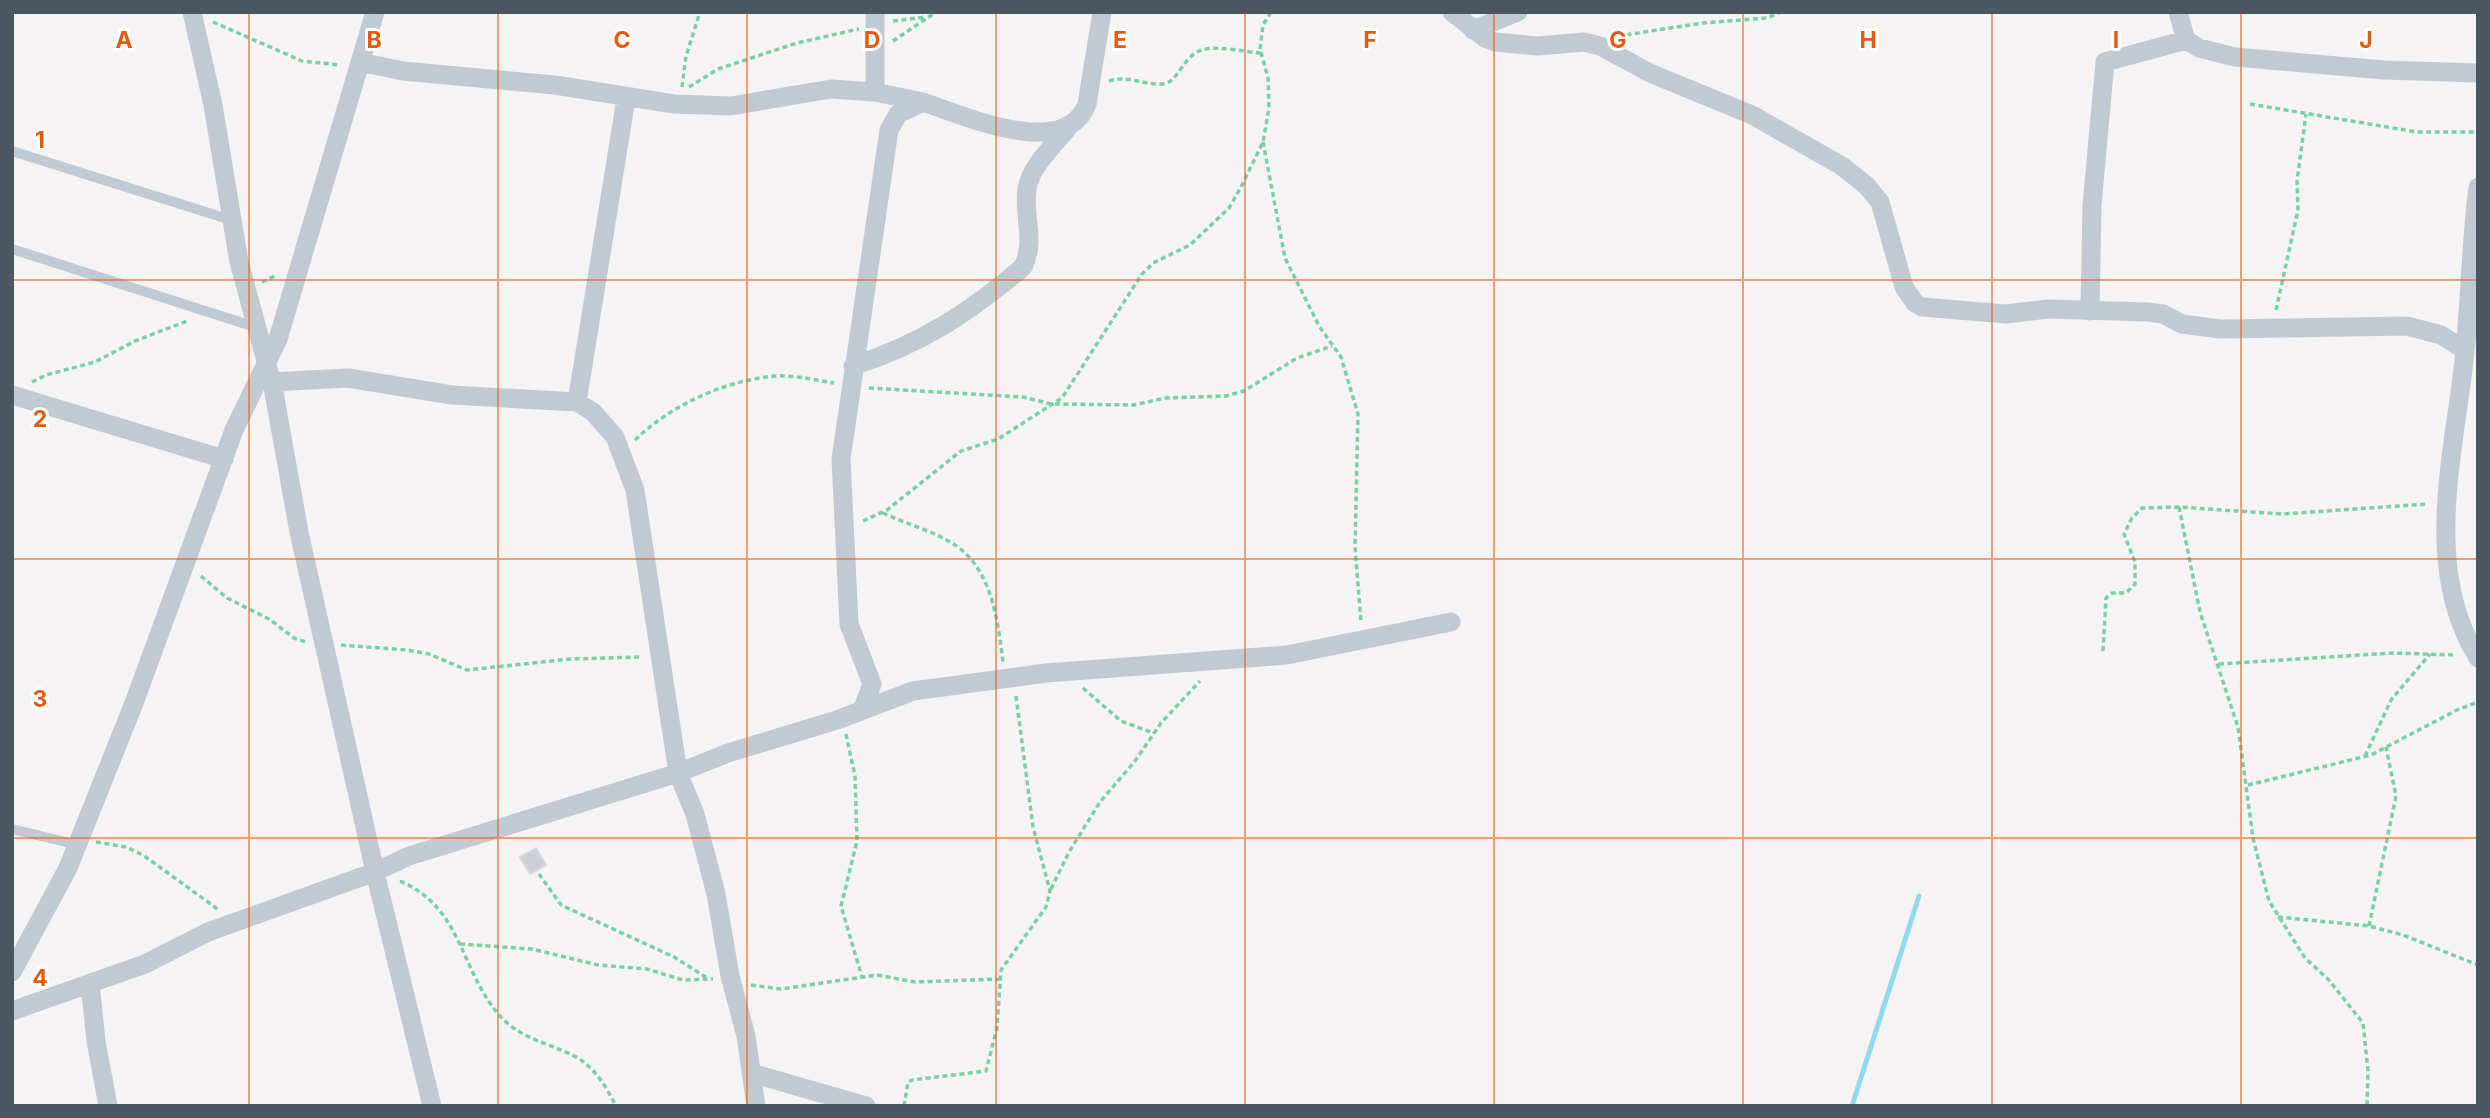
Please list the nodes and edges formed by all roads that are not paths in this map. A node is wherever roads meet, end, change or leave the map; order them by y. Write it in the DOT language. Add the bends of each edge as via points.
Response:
graph roads {
  1 [pos="375,12"];
  2 [pos="1102,12"];
  3 [pos="1452,12"];
  4 [pos="1518,12"];
  5 [pos="2178,12"];
  6 [pos="199,15"];
  7 [pos="875,19"];
  8 [pos="1473,30"];
  9 [pos="2186,40"];
  10 [pos="359,62"];
  11 [pos="2478,73"];
  12 [pos="875,92"];
  13 [pos="626,99"];
  14 [pos="923,102"];
  15 [pos="1067,129"];
  16 [pos="12,151"];
  17 [pos="2477,196"];
  18 [pos="232,220"];
  19 [pos="12,249"];
  20 [pos="2090,311"];
  21 [pos="255,327"];
  22 [pos="2465,350"];
  23 [pos="853,366"];
  24 [pos="269,374"];
  25 [pos="13,395"];
  26 [pos="577,402"];
  27 [pos="224,460"];
  28 [pos="1451,622"];
  29 [pos="2477,657"];
  30 [pos="863,708"];
  31 [pos="678,773"];
  32 [pos="12,829"];
  33 [pos="79,841"];
  34 [pos="375,872"];
  35 [pos="12,972"];
  36 [pos="90,983"];
  37 [pos="12,1011"];
  38 [pos="751,1073"];
  39 [pos="108,1106"];
  40 [pos="432,1106"];
  41 [pos="756,1106"];
  42 [pos="866,1106"];
  1 -- 10 [label="street"];
  2 -- 15 [label="street" via="1083,116"];
  3 -- 8 [label="street"];
  4 -- 8 [label="street"];
  5 -- 9 [label="street"];
  6 -- 18 [label="street"];
  7 -- 12 [label="street"];
  8 -- 20 [label="street" via="1505,44 1594,43 1650,73 1752,115 1842,166 1880,202 1904,287 1918,305 2006,314"];
  9 -- 11 [label="street" via="2235,57"];
  9 -- 20 [label="street" via="2105,62 2092,205"];
  10 -- 13 [label="street" via="403,71 555,85"];
  10 -- 24 [label="street"];
  12 -- 13 [label="street" via="831,89 730,106"];
  12 -- 14 [label="street"];
  13 -- 26 [label="street"];
  14 -- 15 [label="street" via="1005,128"];
  14 -- 23 [label="street" via="898,114 890,130"];
  15 -- 23 [label="street" via="1029,183 1029,241 1023,267 937,332"];
  16 -- 18 [label="lane"];
  17 -- 22 [label="street"];
  18 -- 21 [label="street"];
  19 -- 21 [label="lane"];
  20 -- 22 [label="street" via="2157,313 2199,327 2407,327 2441,334"];
  21 -- 24 [label="street"];
  22 -- 29 [label="street" via="2446,546 2451,598"];
  23 -- 30 [label="street" via="841,458 843,531 849,624 872,684"];
  24 -- 26 [label="street" via="348,379 452,396"];
  24 -- 27 [label="street" via="244,408"];
  24 -- 34 [label="street"];
  25 -- 27 [label="street"];
  26 -- 31 [label="street" via="607,426 623,451 635,490"];
  27 -- 33 [label="street"];
  28 -- 30 [label="street" via="1287,655 1009,678 913,691"];
  30 -- 31 [label="street"];
  31 -- 34 [label="street" via="409,856"];
  31 -- 38 [label="street" via="707,859"];
  32 -- 33 [label="lane"];
  33 -- 35 [label="street"];
  34 -- 36 [label="street" via="208,932 145,964"];
  34 -- 40 [label="street"];
  36 -- 37 [label="street"];
  36 -- 39 [label="street"];
  38 -- 41 [label="street"];
  38 -- 42 [label="street"];
}
